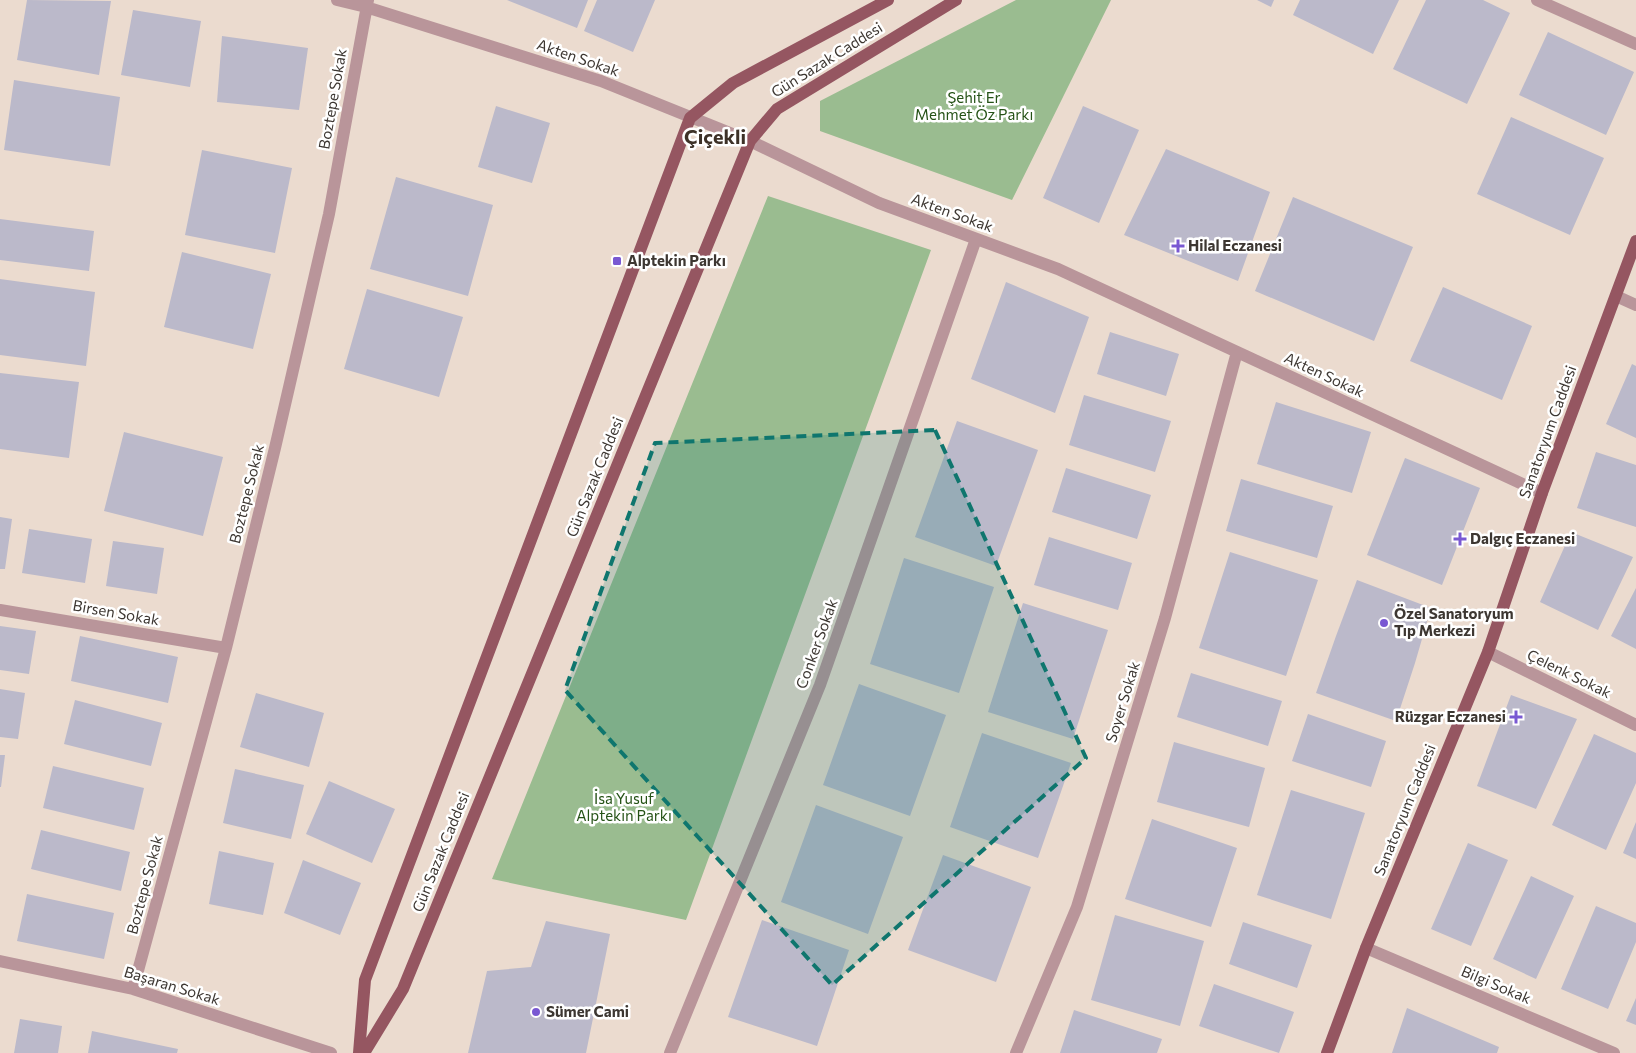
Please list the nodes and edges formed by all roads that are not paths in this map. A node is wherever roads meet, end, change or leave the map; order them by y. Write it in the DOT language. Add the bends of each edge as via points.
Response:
graph roads {
  1 [pos="337,0"];
  2 [pos="888,0"];
  3 [pos="956,0"];
  4 [pos="1537,0"];
  5 [pos="367,3"];
  6 [pos="1636,44"];
  7 [pos="690,118"];
  8 [pos="750,142"];
  9 [pos="976,239"];
  10 [pos="1636,241"];
  11 [pos="1616,296"];
  12 [pos="1636,305"];
  13 [pos="1237,352"];
  14 [pos="1542,493"];
  15 [pos="0,610"];
  16 [pos="226,648"];
  17 [pos="1488,652"];
  18 [pos="1636,725"];
  19 [pos="1366,948"];
  20 [pos="0,960"];
  21 [pos="133,989"];
  22 [pos="331,1053"];
  23 [pos="359,1053"];
  24 [pos="364,1053"];
  25 [pos="670,1053"];
  26 [pos="1016,1053"];
  27 [pos="1327,1053"];
  28 [pos="1614,1053"];
  1 -- 5 [label="street, Akten Sokak"];
  2 -- 7 [label="main road, Gün Sazak Caddesi" via="733,83"];
  3 -- 8 [label="main road, Gün Sazak Caddesi" via="777,109"];
  4 -- 6 [label="street"];
  5 -- 7 [label="street, Akten Sokak" via="601,81"];
  5 -- 16 [label="street, Boztepe Sokak" via="329,214"];
  7 -- 8 [label="street, Akten Sokak"];
  7 -- 23 [label="main road, Gün Sazak Caddesi" via="365,980"];
  8 -- 9 [label="street, Akten Sokak" via="879,203"];
  8 -- 24 [label="main road, Gün Sazak Caddesi" via="403,989"];
  9 -- 13 [label="street, Akten Sokak" via="1058,269"];
  9 -- 25 [label="street, Conker Sokak" via="820,685"];
  10 -- 11 [label="main road, Sanatoryum Caddesi"];
  11 -- 12 [label="street"];
  11 -- 14 [label="main road, Sanatoryum Caddesi"];
  13 -- 14 [label="street, Akten Sokak"];
  13 -- 26 [label="street, Soyer Sokak" via="1165,618 1077,907"];
  14 -- 17 [label="main road, Sanatoryum Caddesi"];
  15 -- 16 [label="street, Birsen Sokak"];
  16 -- 21 [label="street, Boztepe Sokak"];
  17 -- 18 [label="street, Çelenk Sokak"];
  17 -- 19 [label="main road, Sanatoryum Caddesi"];
  19 -- 27 [label="main road, Sanatoryum Caddesi"];
  19 -- 28 [label="street, Bilgi Sokak"];
  20 -- 21 [label="street, Başaran Sokak"];
  21 -- 22 [label="street, Başaran Sokak"];
}
